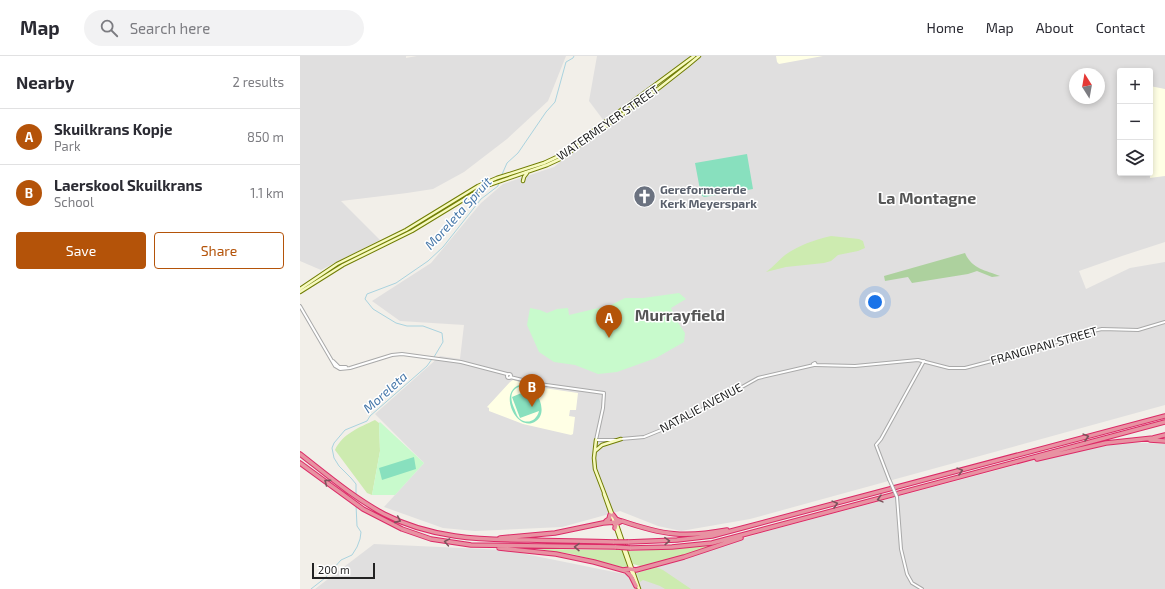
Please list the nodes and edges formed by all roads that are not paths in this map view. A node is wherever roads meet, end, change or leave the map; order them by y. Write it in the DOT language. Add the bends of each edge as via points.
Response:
graph roads {
  1 [pos="694,56"];
  2 [pos="699,56"];
  3 [pos="531,171"];
  4 [pos="516,176"];
  5 [pos="300,289"];
  6 [pos="300,292"];
  7 [pos="300,306"];
  8 [pos="1165,322"];
  9 [pos="924,361"];
  10 [pos="1165,416"];
  11 [pos="1165,422"];
  12 [pos="1165,435"];
  13 [pos="621,439"];
  14 [pos="1136,439"];
  15 [pos="596,440"];
  16 [pos="1165,441"];
  17 [pos="595,452"];
  18 [pos="300,454"];
  19 [pos="300,463"];
  20 [pos="986,470"];
  21 [pos="818,508"];
  22 [pos="612,515"];
  23 [pos="622,521"];
  24 [pos="603,523"];
  25 [pos="615,524"];
  26 [pos="771,528"];
  27 [pos="485,540"];
  28 [pos="471,546"];
  29 [pos="630,564"];
  30 [pos="633,569"];
  31 [pos="621,570"];
  32 [pos="634,575"];
  33 [pos="637,588"];
  34 [pos="922,589"];
  1 -- 5 [label="main road, WATERMEYER STREET" via="559,156 478,186 406,230 338,264"];
  2 -- 3 [label="main road, WATERMEYER STREET" via="566,155"];
  3 -- 4 [label="main road, WATERMEYER STREET"];
  3 -- 4 [label="main road" via="525,175 523,181"];
  4 -- 6 [label="main road, WATERMEYER STREET" via="478,190 412,230 343,265"];
  7 -- 15 [label="street" via="335,365 342,368 402,354 461,362 539,384 604,393"];
  8 -- 9 [label="street, FRANGIPANI STREET" via="1138,330 1093,331 965,368 949,368"];
  9 -- 13 [label="street, NATALIE AVENUE" via="855,366 815,364 758,378 682,421 646,436"];
  9 -- 34 [label="street, bridge" via="876,445 897,497 901,549 906,568 910,580"];
  21 -- 10 [label="highway, one-way"];
  11 -- 20 [label="highway"];
  12 -- 14 [label="highway"];
  13 -- 15 [label="street, NATALIE AVENUE"];
  13 -- 17 [label="main road" via="602,445"];
  14 -- 16 [label="highway"];
  14 -- 20 [label="highway" via="1091,446"];
  15 -- 17 [label="main road"];
  17 -- 22 [label="main road" via="595,469"];
  18 -- 27 [label="highway, one-way" via="352,494 385,514 415,527 444,535"];
  28 -- 19 [label="highway, one-way" via="421,536 386,521 353,502"];
  20 -- 26 [label="highway, one-way"];
  21 -- 23 [label="highway" via="694,535 665,534"];
  27 -- 21 [label="highway, one-way, bridge" via="628,542 703,538"];
  22 -- 23 [label="highway"];
  22 -- 24 [label="highway"];
  22 -- 25 [label="main road"];
  23 -- 25 [label="highway"];
  24 -- 25 [label="highway"];
  24 -- 27 [label="highway" via="554,533"];
  25 -- 29 [label="main road"];
  25 -- 30 [label="main road"];
  26 -- 28 [label="highway, one-way, bridge" via="699,545 630,548"];
  26 -- 30 [label="highway" via="684,557"];
  28 -- 31 [label="highway" via="556,554"];
  29 -- 30 [label="highway"];
  30 -- 31 [label="highway"];
  30 -- 32 [label="highway"];
  30 -- 33 [label="main road"];
  31 -- 33 [label="highway" via="629,574"];
  32 -- 33 [label="main road"];
}
